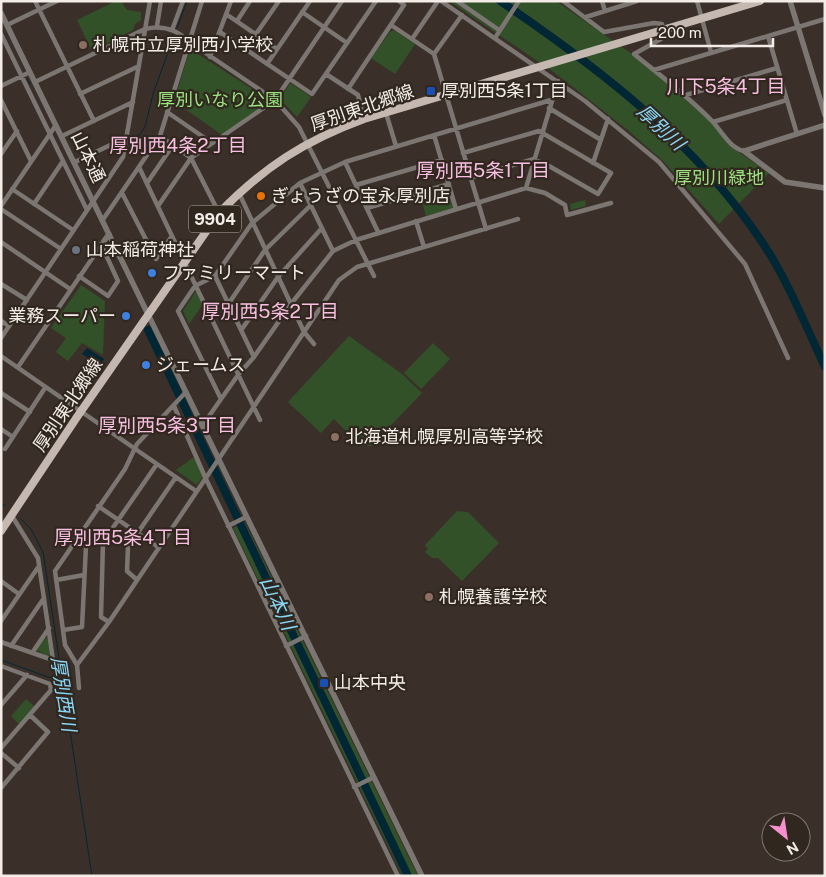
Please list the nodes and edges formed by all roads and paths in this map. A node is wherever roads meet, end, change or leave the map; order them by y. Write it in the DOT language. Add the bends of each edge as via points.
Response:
graph roads {
  1 [pos="35,1"];
  2 [pos="57,1"];
  3 [pos="150,1"];
  4 [pos="161,1"];
  5 [pos="183,1"];
  6 [pos="202,1"];
  7 [pos="231,1"];
  8 [pos="250,1"];
  9 [pos="279,1"];
  10 [pos="310,1"];
  11 [pos="342,1"];
  12 [pos="376,1"];
  13 [pos="399,1"];
  14 [pos="440,1"];
  15 [pos="457,1"];
  16 [pos="519,1"];
  17 [pos="563,1"];
  18 [pos="602,1"];
  19 [pos="637,1"];
  20 [pos="697,1"];
  21 [pos="760,1"];
  22 [pos="790,1"];
  23 [pos="39,10"];
  24 [pos="605,11"];
  25 [pos="302,12"];
  26 [pos="1,13"];
  27 [pos="226,14"];
  28 [pos="462,15"];
  29 [pos="586,17"];
  30 [pos="703,19"];
  31 [pos="825,19"];
  32 [pos="237,21"];
  33 [pos="391,25"];
  34 [pos="7,26"];
  35 [pos="157,26"];
  36 [pos="798,26"];
  37 [pos="324,27"];
  38 [pos="145,29"];
  39 [pos="500,29"];
  40 [pos="172,30"];
  41 [pos="664,30"];
  42 [pos="220,32"];
  43 [pos="1,34"];
  44 [pos="256,34"];
  45 [pos="768,36"];
  46 [pos="495,38"];
  47 [pos="412,39"];
  48 [pos="188,41"];
  49 [pos="347,43"];
  50 [pos="277,49"];
  51 [pos="711,52"];
  52 [pos="434,54"];
  53 [pos="210,56"];
  54 [pos="267,64"];
  55 [pos="139,66"];
  56 [pos="67,67"];
  57 [pos="538,68"];
  58 [pos="777,68"];
  59 [pos="654,70"];
  60 [pos="30,72"];
  61 [pos="326,74"];
  62 [pos="23,76"];
  63 [pos="289,79"];
  64 [pos="558,81"];
  65 [pos="35,82"];
  66 [pos="1,86"];
  67 [pos="348,89"];
  68 [pos="80,94"];
  69 [pos="446,95"];
  70 [pos="686,96"];
  71 [pos="275,100"];
  72 [pos="551,100"];
  73 [pos="787,100"];
  74 [pos="2,101"];
  75 [pos="133,102"];
  76 [pos="549,108"];
  77 [pos="167,112"];
  78 [pos="386,113"];
  79 [pos="825,115"];
  80 [pos="364,119"];
  81 [pos="608,119"];
  82 [pos="94,121"];
  83 [pos="713,122"];
  84 [pos="825,125"];
  85 [pos="456,128"];
  86 [pos="53,129"];
  87 [pos="17,131"];
  88 [pos="542,132"];
  89 [pos="797,134"];
  90 [pos="434,135"];
  91 [pos="62,136"];
  92 [pos="160,136"];
  93 [pos="127,137"];
  94 [pos="601,140"];
  95 [pos="308,142"];
  96 [pos="212,143"];
  97 [pos="173,145"];
  98 [pos="396,146"];
  99 [pos="744,150"];
  100 [pos="463,153"];
  101 [pos="1,154"];
  102 [pos="191,158"];
  103 [pos="534,159"];
  104 [pos="64,160"];
  105 [pos="442,160"];
  106 [pos="32,161"];
  107 [pos="75,162"];
  108 [pos="344,162"];
  109 [pos="593,163"];
  110 [pos="139,167"];
  111 [pos="322,172"];
  112 [pos="470,178"];
  113 [pos="300,183"];
  114 [pos="147,184"];
  115 [pos="449,184"];
  116 [pos="356,185"];
  117 [pos="526,188"];
  118 [pos="825,188"];
  119 [pos="12,189"];
  120 [pos="122,192"];
  121 [pos="239,192"];
  122 [pos="598,194"];
  123 [pos="478,202"];
  124 [pos="611,203"];
  125 [pos="34,204"];
  126 [pos="1,206"];
  127 [pos="90,206"];
  128 [pos="158,206"];
  129 [pos="311,206"];
  130 [pos="600,206"];
  131 [pos="367,208"];
  132 [pos="456,209"];
  133 [pos="219,213"];
  134 [pos="518,219"];
  135 [pos="102,221"];
  136 [pos="416,221"];
  137 [pos="252,223"];
  138 [pos="322,228"];
  139 [pos="486,229"];
  140 [pos="73,230"];
  141 [pos="378,232"];
  142 [pos="172,236"];
  143 [pos="105,239"];
  144 [pos="356,240"];
  145 [pos="1,242"];
  146 [pos="424,247"];
  147 [pos="60,249"];
  148 [pos="265,250"];
  149 [pos="333,251"];
  150 [pos="184,261"];
  151 [pos="368,264"];
  152 [pos="45,272"];
  153 [pos="79,276"];
  154 [pos="215,276"];
  155 [pos="374,276"];
  156 [pos="278,277"];
  157 [pos="1,284"];
  158 [pos="195,286"];
  159 [pos="70,289"];
  160 [pos="27,300"];
  161 [pos="229,303"];
  162 [pos="291,304"];
  163 [pos="149,314"];
  164 [pos="1,321"];
  165 [pos="9,326"];
  166 [pos="242,329"];
  167 [pos="304,332"];
  168 [pos="1,338"];
  169 [pos="314,344"];
  170 [pos="1,356"];
  171 [pos="254,357"];
  172 [pos="788,358"];
  173 [pos="18,367"];
  174 [pos="238,375"];
  175 [pos="46,388"];
  176 [pos="1,393"];
  177 [pos="185,394"];
  178 [pos="221,399"];
  179 [pos="176,404"];
  180 [pos="254,406"];
  181 [pos="82,410"];
  182 [pos="30,412"];
  183 [pos="260,420"];
  184 [pos="202,426"];
  185 [pos="1,430"];
  186 [pos="13,437"];
  187 [pos="134,448"];
  188 [pos="5,450"];
  189 [pos="218,459"];
  190 [pos="157,464"];
  191 [pos="205,476"];
  192 [pos="176,477"];
  193 [pos="196,491"];
  194 [pos="98,506"];
  195 [pos="12,516"];
  196 [pos="246,517"];
  197 [pos="119,520"];
  198 [pos="230,525"];
  199 [pos="2,529"];
  200 [pos="138,533"];
  201 [pos="76,539"];
  202 [pos="158,547"];
  203 [pos="40,566"];
  204 [pos="84,575"];
  205 [pos="136,578"];
  206 [pos="56,580"];
  207 [pos="1,581"];
  208 [pos="20,594"];
  209 [pos="44,598"];
  210 [pos="1,620"];
  211 [pos="109,622"];
  212 [pos="48,628"];
  213 [pos="63,630"];
  214 [pos="306,636"];
  215 [pos="1,642"];
  216 [pos="287,645"];
  217 [pos="11,646"];
  218 [pos="32,653"];
  219 [pos="77,665"];
  220 [pos="1,666"];
  221 [pos="27,676"];
  222 [pos="79,688"];
  223 [pos="1,705"];
  224 [pos="30,715"];
  225 [pos="1,748"];
  226 [pos="1,753"];
  227 [pos="19,768"];
  228 [pos="374,777"];
  229 [pos="356,786"];
  230 [pos="1,788"];
  231 [pos="398,876"];
  232 [pos="422,876"];
  1 -- 23 [label="street"];
  2 -- 23 [label="street"];
  3 -- 38 [label="street"];
  4 -- 35 [label="street"];
  5 -- 40 [label="street"];
  6 -- 48 [label="street"];
  7 -- 27 [label="street"];
  8 -- 32 [label="street"];
  9 -- 44 [label="street"];
  10 -- 25 [label="street"];
  11 -- 37 [label="street"];
  12 -- 49 [label="street"];
  13 -- 33 [label="street" via="404,5"];
  14 -- 28 [label="street"];
  14 -- 47 [label="street"];
  15 -- 39 [label="street"];
  16 -- 39 [label="street"];
  17 -- 29 [label="street"];
  18 -- 24 [label="street"];
  19 -- 24 [label="street"];
  20 -- 30 [label="street"];
  21 -- 30 [label="main road, 厚別東北郷線 / 9904"];
  22 -- 36 [label="street"];
  23 -- 34 [label="street"];
  23 -- 56 [label="street"];
  24 -- 29 [label="street"];
  25 -- 37 [label="street"];
  25 -- 50 [label="street"];
  26 -- 34 [label="street, 山本通"];
  27 -- 32 [label="street"];
  27 -- 42 [label="street"];
  28 -- 46 [label="street"];
  28 -- 52 [label="street"];
  29 -- 41 [label="street" via="604,32 654,22 662,24"];
  30 -- 41 [label="main road, 厚別東北郷線 / 9904"];
  30 -- 51 [label="street"];
  31 -- 36 [label="street"];
  32 -- 44 [label="street"];
  33 -- 47 [label="street"];
  33 -- 67 [label="street"];
  34 -- 60 [label="street, 山本通"];
  35 -- 38 [label="street"];
  35 -- 40 [label="street"];
  36 -- 45 [label="street"];
  36 -- 79 [label="street"];
  37 -- 49 [label="street"];
  37 -- 63 [label="street"];
  38 -- 55 [label="street"];
  38 -- 56 [label="street"];
  39 -- 46 [label="street"];
  40 -- 48 [label="street"];
  41 -- 57 [label="main road, 厚別東北郷線 / 9904"];
  41 -- 59 [label="street" via="661,39 634,54"];
  42 -- 53 [label="street"];
  42 -- 54 [label="street"];
  43 -- 62 [label="street"];
  44 -- 50 [label="street"];
  45 -- 51 [label="street"];
  45 -- 58 [label="street"];
  46 -- 57 [label="street"];
  47 -- 52 [label="street"];
  48 -- 53 [label="street"];
  48 -- 77 [label="street"];
  49 -- 61 [label="street"];
  50 -- 54 [label="street"];
  51 -- 59 [label="street"];
  52 -- 69 [label="street"];
  53 -- 71 [label="street"];
  54 -- 63 [label="street"];
  55 -- 68 [label="street"];
  55 -- 75 [label="street"];
  56 -- 65 [label="street"];
  56 -- 68 [label="street"];
  57 -- 64 [label="street"];
  57 -- 69 [label="main road, 厚別東北郷線 / 9904"];
  58 -- 70 [label="street"];
  58 -- 73 [label="street"];
  59 -- 70 [label="street"];
  60 -- 62 [label="street"];
  60 -- 65 [label="street, 山本通"];
  61 -- 63 [label="street" via="312,94"];
  61 -- 67 [label="street"];
  62 -- 66 [label="street"];
  62 -- 86 [label="street"];
  63 -- 71 [label="street"];
  64 -- 72 [label="street"];
  64 -- 81 [label="street"];
  65 -- 86 [label="street, 山本通"];
  67 -- 80 [label="street" via="358,95"];
  68 -- 82 [label="street"];
  69 -- 78 [label="main road, 厚別東北郷線 / 9904"];
  69 -- 85 [label="street"];
  70 -- 83 [label="street"];
  71 -- 95 [label="street"];
  71 -- 96 [label="street"];
  72 -- 76 [label="street"];
  72 -- 85 [label="street"];
  73 -- 83 [label="street"];
  73 -- 89 [label="street"];
  74 -- 87 [label="street"];
  75 -- 82 [label="street"];
  75 -- 93 [label="street"];
  76 -- 88 [label="street"];
  76 -- 94 [label="street"];
  77 -- 92 [label="street"];
  77 -- 96 [label="street"];
  78 -- 80 [label="main road, 厚別東北郷線 / 9904"];
  78 -- 98 [label="street"];
  80 -- 95 [label="main road, 厚別東北郷線 / 9904"];
  81 -- 94 [label="street"];
  81 -- 172 [label="street" via="659,162 745,264"];
  82 -- 91 [label="street"];
  83 -- 99 [label="street" via="726,138"];
  84 -- 89 [label="street"];
  85 -- 90 [label="street"];
  85 -- 100 [label="street"];
  86 -- 91 [label="street, 山本通"];
  86 -- 104 [label="street"];
  86 -- 106 [label="street"];
  87 -- 101 [label="street"];
  87 -- 106 [label="street"];
  88 -- 100 [label="street"];
  88 -- 103 [label="street"];
  88 -- 109 [label="street"];
  89 -- 99 [label="street"];
  90 -- 98 [label="street"];
  90 -- 105 [label="street"];
  91 -- 107 [label="street, 山本通"];
  92 -- 97 [label="street"];
  92 -- 110 [label="street"];
  93 -- 107 [label="street"];
  93 -- 127 [label="street" via="124,157"];
  94 -- 109 [label="street"];
  95 -- 111 [label="street"];
  95 -- 121 [label="main road, 厚別東北郷線 / 9904"];
  96 -- 102 [label="street"];
  97 -- 102 [label="street"];
  97 -- 114 [label="street"];
  98 -- 108 [label="street"];
  99 -- 118 [label="street" via="785,182"];
  100 -- 112 [label="street"];
  102 -- 128 [label="street"];
  102 -- 133 [label="street"];
  103 -- 112 [label="street"];
  103 -- 117 [label="street"];
  103 -- 122 [label="street"];
  104 -- 125 [label="street"];
  104 -- 127 [label="street"];
  105 -- 115 [label="street"];
  105 -- 116 [label="street"];
  106 -- 119 [label="street"];
  107 -- 127 [label="street, 山本通"];
  108 -- 111 [label="street"];
  108 -- 116 [label="street"];
  109 -- 122 [label="street" via="611,173"];
  110 -- 114 [label="street"];
  110 -- 120 [label="street"];
  111 -- 113 [label="street"];
  111 -- 144 [label="street"];
  112 -- 123 [label="street"];
  113 -- 129 [label="street"];
  113 -- 137 [label="street"];
  114 -- 128 [label="street"];
  115 -- 131 [label="street"];
  115 -- 132 [label="street"];
  116 -- 131 [label="street"];
  117 -- 123 [label="street"];
  117 -- 130 [label="street" via="545,193 565,205 567,215"];
  119 -- 125 [label="street"];
  119 -- 126 [label="street"];
  120 -- 135 [label="street"];
  120 -- 142 [label="street" via="156,259"];
  121 -- 133 [label="main road, 厚別東北郷線 / 9904"];
  121 -- 137 [label="street"];
  122 -- 130 [label="street"];
  123 -- 132 [label="street"];
  123 -- 139 [label="street"];
  124 -- 130 [label="street"];
  125 -- 140 [label="street"];
  126 -- 147 [label="street"];
  127 -- 135 [label="street, 山本通"];
  127 -- 140 [label="street"];
  128 -- 142 [label="street"];
  129 -- 138 [label="street"];
  129 -- 148 [label="street"];
  131 -- 141 [label="street"];
  132 -- 136 [label="street"];
  133 -- 150 [label="main road, 厚別東北郷線 / 9904"];
  134 -- 139 [label="street"];
  135 -- 143 [label="street, 山本通"];
  136 -- 141 [label="street"];
  136 -- 146 [label="street"];
  137 -- 148 [label="street"];
  137 -- 154 [label="street"];
  138 -- 149 [label="street"];
  138 -- 156 [label="street"];
  139 -- 146 [label="street"];
  140 -- 147 [label="street"];
  141 -- 144 [label="street"];
  142 -- 150 [label="street"];
  143 -- 153 [label="street"];
  143 -- 153 [label="street" via="118,281 108,296"];
  143 -- 163 [label="street, 山本通"];
  144 -- 149 [label="street"];
  144 -- 151 [label="street"];
  145 -- 152 [label="street"];
  146 -- 151 [label="street"];
  147 -- 152 [label="street"];
  148 -- 156 [label="street"];
  148 -- 161 [label="street"];
  149 -- 162 [label="street"];
  150 -- 158 [label="street"];
  150 -- 163 [label="main road, 厚別東北郷線 / 9904"];
  151 -- 155 [label="street"];
  151 -- 167 [label="street" via="357,267 338,280"];
  152 -- 159 [label="street"];
  152 -- 160 [label="street"];
  153 -- 159 [label="street"];
  154 -- 158 [label="street"];
  154 -- 161 [label="street"];
  156 -- 162 [label="street"];
  156 -- 166 [label="street"];
  157 -- 160 [label="street"];
  158 -- 174 [label="street"];
  158 -- 178 [label="street" via="178,311"];
  159 -- 173 [label="street"];
  160 -- 165 [label="street"];
  161 -- 166 [label="street"];
  162 -- 167 [label="street"];
  162 -- 171 [label="street"];
  163 -- 177 [label="street, 山本通"];
  163 -- 181 [label="main road, 厚別東北郷線 / 9904"];
  164 -- 165 [label="street"];
  165 -- 168 [label="street"];
  166 -- 171 [label="street"];
  167 -- 169 [label="street"];
  167 -- 180 [label="street"];
  170 -- 173 [label="street"];
  171 -- 174 [label="street"];
  173 -- 175 [label="street"];
  174 -- 178 [label="street"];
  174 -- 180 [label="street"];
  175 -- 181 [label="street"];
  175 -- 182 [label="street"];
  176 -- 182 [label="street"];
  177 -- 179 [label="street"];
  177 -- 184 [label="street, 山本通"];
  178 -- 184 [label="street"];
  179 -- 187 [label="street"];
  179 -- 191 [label="street"];
  180 -- 183 [label="street"];
  180 -- 189 [label="street"];
  181 -- 187 [label="street"];
  181 -- 195 [label="main road, 厚別東北郷線 / 9904"];
  182 -- 186 [label="street"];
  184 -- 189 [label="street, 山本通"];
  185 -- 186 [label="street"];
  186 -- 188 [label="street"];
  187 -- 190 [label="street"];
  187 -- 194 [label="street" via="125,468"];
  189 -- 191 [label="street"];
  189 -- 196 [label="street, 山本通"];
  190 -- 192 [label="street"];
  190 -- 197 [label="street"];
  191 -- 193 [label="street"];
  191 -- 198 [label="street"];
  192 -- 193 [label="street"];
  192 -- 200 [label="street"];
  193 -- 202 [label="street"];
  194 -- 197 [label="street"];
  194 -- 201 [label="street"];
  195 -- 199 [label="main road, 厚別東北郷線 / 9904"];
  195 -- 203 [label="street"];
  196 -- 198 [label="street"];
  196 -- 214 [label="street, 山本通"];
  197 -- 200 [label="street"];
  197 -- 211 [label="street" via="103,542 101,617"];
  198 -- 216 [label="street"];
  200 -- 202 [label="street"];
  200 -- 205 [label="street" via="128,547 127,571"];
  201 -- 204 [label="street" via="86,546"];
  201 -- 206 [label="street" via="55,571"];
  202 -- 205 [label="street"];
  203 -- 208 [label="street"];
  203 -- 209 [label="street"];
  204 -- 206 [label="street"];
  204 -- 213 [label="street" via="82,627"];
  205 -- 211 [label="street"];
  206 -- 213 [label="street"];
  207 -- 208 [label="street"];
  208 -- 210 [label="street"];
  209 -- 212 [label="street"];
  209 -- 217 [label="street"];
  211 -- 219 [label="street"];
  212 -- 218 [label="street"];
  212 -- 218 [label="street" via="53,660"];
  213 -- 219 [label="street" via="65,645"];
  214 -- 216 [label="street"];
  214 -- 228 [label="street, 山本通"];
  215 -- 217 [label="street"];
  216 -- 229 [label="street"];
  217 -- 218 [label="street"];
  219 -- 222 [label="street"];
  220 -- 221 [label="street"];
  221 -- 223 [label="street"];
  221 -- 224 [label="street" via="50,684 51,690"];
  224 -- 225 [label="street"];
  224 -- 227 [label="street" via="48,732"];
  226 -- 227 [label="street"];
  227 -- 230 [label="street"];
  228 -- 229 [label="street"];
  228 -- 232 [label="street, 山本通"];
  229 -- 231 [label="street"];
}
